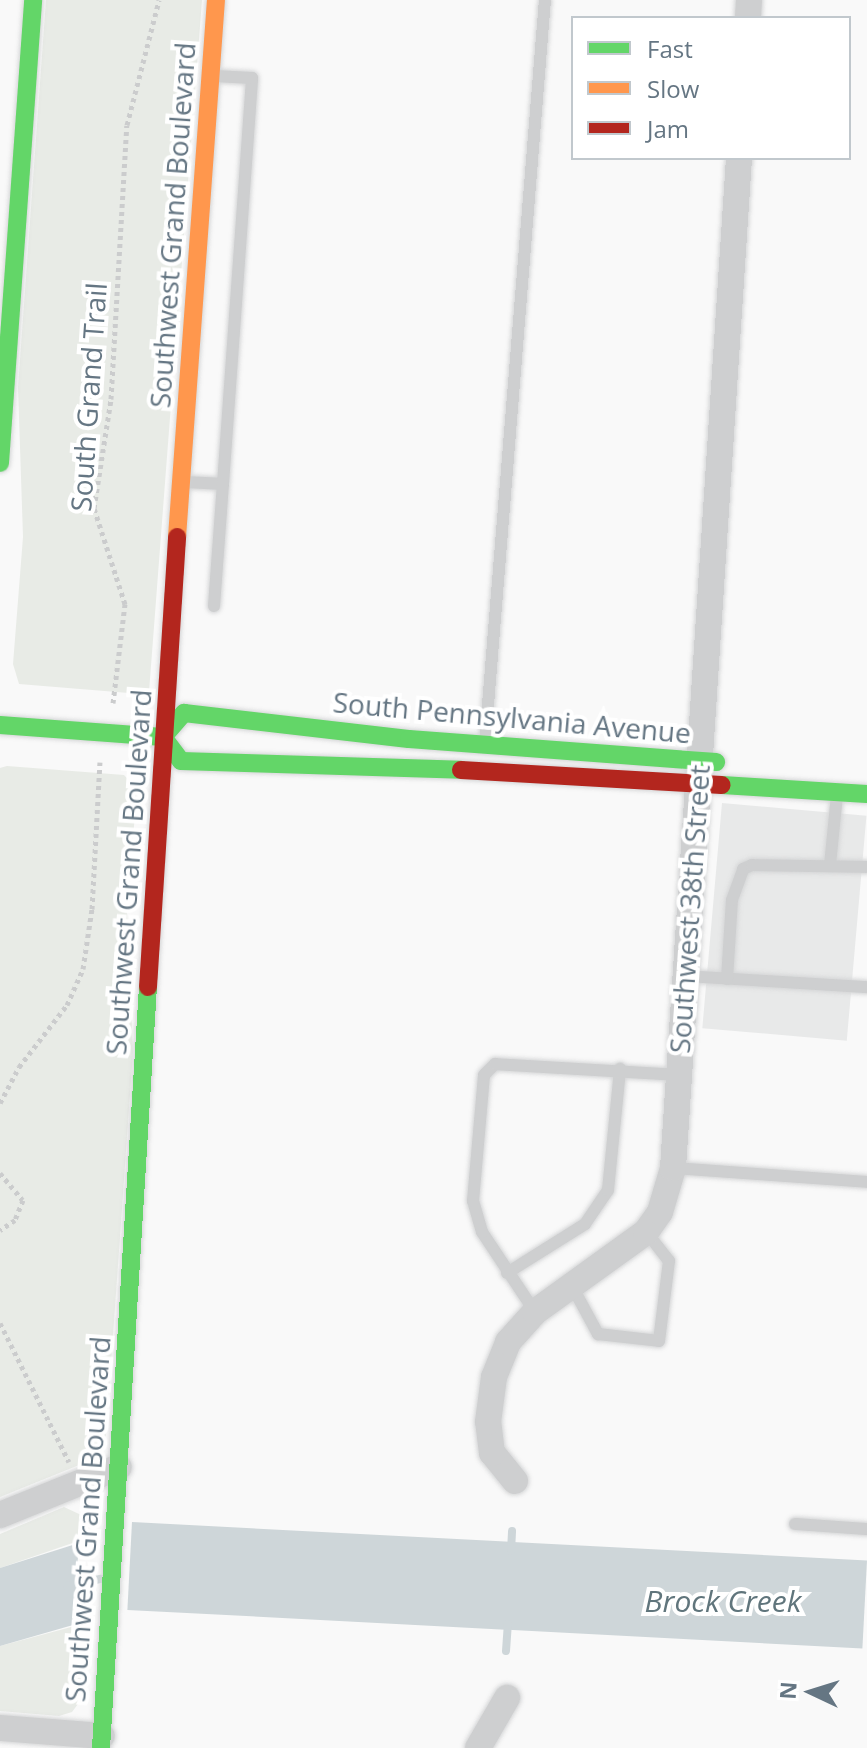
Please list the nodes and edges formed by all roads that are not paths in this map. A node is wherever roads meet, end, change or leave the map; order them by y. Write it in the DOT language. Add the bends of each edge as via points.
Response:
graph roads {
  1 [pos="33,0"];
  2 [pos="216,0"];
  3 [pos="545,0"];
  4 [pos="210,75"];
  5 [pos="739,160"];
  6 [pos="0,463"];
  7 [pos="183,482"];
  8 [pos="223,484"];
  9 [pos="214,606"];
  10 [pos="0,725"];
  11 [pos="163,737"];
  12 [pos="485,745"];
  13 [pos="729,763"];
  14 [pos="483,772"];
  15 [pos="698,773"];
  16 [pos="837,792"];
  17 [pos="867,794"];
  18 [pos="830,865"];
  19 [pos="867,867"];
  20 [pos="685,976"];
  21 [pos="727,979"];
  22 [pos="867,987"];
  23 [pos="620,1069"];
  24 [pos="678,1075"];
  25 [pos="673,1168"];
  26 [pos="867,1182"];
  27 [pos="646,1232"];
  28 [pos="507,1273"];
  29 [pos="572,1286"];
  30 [pos="535,1312"];
  31 [pos="119,1467"];
  32 [pos="515,1481"];
  33 [pos="0,1515"];
  34 [pos="795,1524"];
  35 [pos="867,1529"];
  36 [pos="507,1698"];
  37 [pos="0,1728"];
  38 [pos="101,1742"];
  39 [pos="478,1748"];
  1 -- 6 [label="street"];
  2 -- 4 [label="street, Southwest Grand Boulevard"];
  3 -- 12 [label="lane"];
  4 -- 7 [label="street, Southwest Grand Boulevard"];
  4 -- 8 [label="lane" via="252,78"];
  5 -- 15 [label="street, Southwest 38th Street"];
  7 -- 8 [label="lane"];
  7 -- 11 [label="street, Southwest Grand Boulevard"];
  8 -- 9 [label="lane"];
  10 -- 11 [label="street"];
  11 -- 12 [label="street, South Pennsylvania Avenue" via="184,713"];
  11 -- 14 [label="street, South Pennsylvania Avenue" via="181,761"];
  11 -- 31 [label="street, Southwest Grand Boulevard"];
  12 -- 14 [label="lane"];
  12 -- 15 [label="street, South Pennsylvania Avenue"];
  13 -- 15 [label="street, South Pennsylvania Avenue"];
  14 -- 15 [label="street, South Pennsylvania Avenue"];
  15 -- 16 [label="street, South Pennsylvania Avenue"];
  15 -- 20 [label="street, Southwest 38th Street"];
  16 -- 17 [label="street, South Pennsylvania Avenue"];
  16 -- 18 [label="lane"];
  18 -- 19 [label="lane"];
  18 -- 21 [label="lane" via="743,869 732,900"];
  20 -- 21 [label="lane"];
  20 -- 24 [label="street, Southwest 38th Street"];
  21 -- 22 [label="lane"];
  23 -- 24 [label="lane"];
  23 -- 28 [label="lane" via="608,1190 585,1224"];
  23 -- 28 [label="lane" via="495,1064 484,1075 473,1201 482,1232"];
  24 -- 25 [label="street, Southwest 38th Street"];
  25 -- 26 [label="lane"];
  25 -- 27 [label="street, Southwest 38th Street" via="660,1212"];
  27 -- 29 [label="street, Southwest 38th Street"];
  27 -- 29 [label="lane" via="669,1261 659,1341 598,1334"];
  28 -- 30 [label="lane"];
  29 -- 30 [label="street, Southwest 38th Street"];
  30 -- 32 [label="street, Southwest 38th Street" via="508,1342 494,1377 488,1422 492,1453"];
  31 -- 33 [label="street"];
  31 -- 38 [label="street, Southwest Grand Boulevard"];
  34 -- 35 [label="lane"];
  36 -- 39 [label="street"];
  37 -- 38 [label="street"];
}
